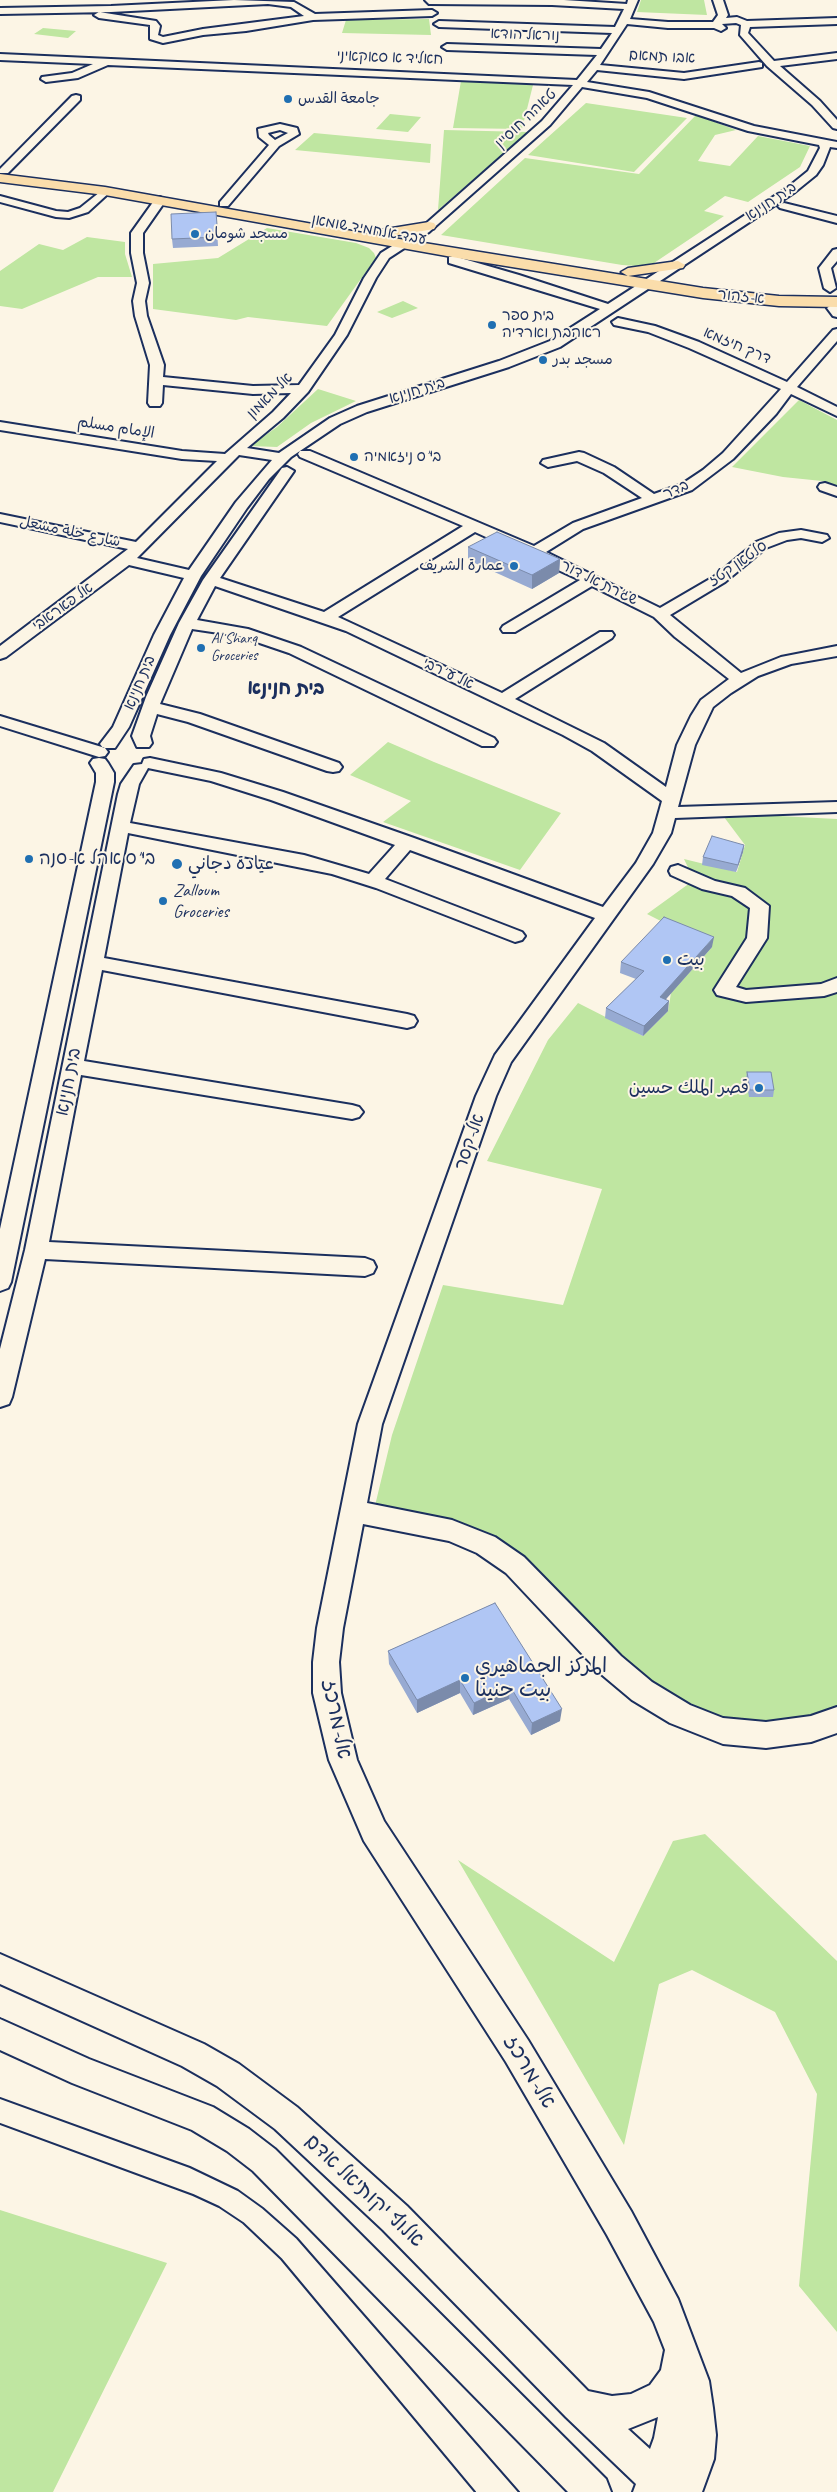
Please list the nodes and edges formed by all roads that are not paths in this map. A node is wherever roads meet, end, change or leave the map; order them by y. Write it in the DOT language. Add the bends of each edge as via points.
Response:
graph roads {
  1 [pos="428,0"];
  2 [pos="718,0"];
  3 [pos="728,0"];
  4 [pos="273,1"];
  5 [pos="122,4"];
  6 [pos="632,4"];
  7 [pos="0,11"];
  8 [pos="432,13"];
  9 [pos="99,15"];
  10 [pos="313,17"];
  11 [pos="837,21"];
  12 [pos="624,22"];
  13 [pos="744,24"];
  14 [pos="724,28"];
  15 [pos="618,30"];
  16 [pos="442,48"];
  17 [pos="603,52"];
  18 [pos="837,56"];
  19 [pos="0,57"];
  20 [pos="107,61"];
  21 [pos="770,64"];
  22 [pos="759,65"];
  23 [pos="594,67"];
  24 [pos="46,79"];
  25 [pos="581,83"];
  26 [pos="76,98"];
  27 [pos="837,126"];
  28 [pos="837,132"];
  29 [pos="822,137"];
  30 [pos="275,144"];
  31 [pos="837,144"];
  32 [pos="827,173"];
  33 [pos="1,174"];
  34 [pos="105,190"];
  35 [pos="160,200"];
  36 [pos="6,201"];
  37 [pos="224,204"];
  38 [pos="784,206"];
  39 [pos="0,211"];
  40 [pos="837,220"];
  41 [pos="430,226"];
  42 [pos="385,233"];
  43 [pos="370,239"];
  44 [pos="407,241"];
  45 [pos="727,246"];
  46 [pos="837,253"];
  47 [pos="385,256"];
  48 [pos="453,260"];
  49 [pos="678,264"];
  50 [pos="697,273"];
  51 [pos="621,275"];
  52 [pos="663,282"];
  53 [pos="709,290"];
  54 [pos="629,296"];
  55 [pos="653,299"];
  56 [pos="835,301"];
  57 [pos="610,309"];
  58 [pos="633,312"];
  59 [pos="618,322"];
  60 [pos="837,333"];
  61 [pos="156,380"];
  62 [pos="790,388"];
  63 [pos="303,389"];
  64 [pos="155,403"];
  65 [pos="837,412"];
  66 [pos="0,426"];
  67 [pos="232,454"];
  68 [pos="305,454"];
  69 [pos="282,458"];
  70 [pos="548,463"];
  71 [pos="654,500"];
  72 [pos="0,518"];
  73 [pos="472,527"];
  74 [pos="822,538"];
  75 [pos="139,547"];
  76 [pos="535,552"];
  77 [pos="126,560"];
  78 [pos="193,576"];
  79 [pos="212,580"];
  80 [pos="591,580"];
  81 [pos="660,614"];
  82 [pos="326,618"];
  83 [pos="187,623"];
  84 [pos="509,629"];
  85 [pos="606,634"];
  86 [pos="837,651"];
  87 [pos="0,654"];
  88 [pos="739,679"];
  89 [pos="502,700"];
  90 [pos="150,707"];
  91 [pos="0,721"];
  92 [pos="488,742"];
  93 [pos="143,743"];
  94 [pos="102,753"];
  95 [pos="145,766"];
  96 [pos="333,767"];
  97 [pos="670,806"];
  98 [pos="837,807"];
  99 [pos="120,826"];
  100 [pos="408,842"];
  101 [pos="678,871"];
  102 [pos="373,881"];
  103 [pos="606,915"];
  104 [pos="515,936"];
  105 [pos="93,962"];
  106 [pos="837,984"];
  107 [pos="407,1021"];
  108 [pos="72,1066"];
  109 [pos="352,1112"];
  110 [pos="36,1250"];
  111 [pos="365,1266"];
  112 [pos="0,1282"];
  113 [pos="0,1397"];
  114 [pos="353,1511"];
  115 [pos="837,1720"];
  116 [pos="0,1969"];
  117 [pos="0,2034"];
  118 [pos="666,2311"];
  119 [pos="679,2374"];
  120 [pos="578,2405"];
  121 [pos="666,2488"];
  122 [pos="594,2492"];
  1 -- 6 [label="street"];
  1 -- 8 [label="street"];
  2 -- 14 [label="street"];
  3 -- 13 [label="street"];
  4 -- 5 [label="street"];
  4 -- 10 [label="street" via="294,5"];
  5 -- 7 [label="street"];
  6 -- 12 [label="street, טאהה חוסיין"];
  8 -- 10 [label="street"];
  8 -- 16 [label="street"];
  9 -- 10 [label="street" via="153,23 153,37 163,40"];
  11 -- 13 [label="street"];
  12 -- 14 [label="street"];
  12 -- 15 [label="street, טאהה חוסיין"];
  13 -- 14 [label="street"];
  13 -- 21 [label="street" via="743,34"];
  14 -- 22 [label="street"];
  15 -- 16 [label="street"];
  15 -- 17 [label="street, טאהה חוסיין"];
  16 -- 17 [label="street, נוראל הודא"];
  16 -- 20 [label="street, חאליד א סאקאיני"];
  16 -- 25 [label="street, חאליד א סאקאיני"];
  17 -- 23 [label="street, טאהה חוסיין"];
  18 -- 21 [label="street"];
  19 -- 20 [label="street, חאליד א סאקאיני"];
  20 -- 24 [label="street" via="83,74"];
  21 -- 27 [label="street" via="816,103"];
  22 -- 23 [label="street, אבו תמאם" via="684,76"];
  22 -- 29 [label="street" via="816,114 825,128"];
  23 -- 25 [label="street, טאהה חוסיין"];
  25 -- 29 [label="street, חאליד א סאקאיני" via="648,95 772,133"];
  25 -- 41 [label="street, טאהה חוסיין" via="546,123"];
  26 -- 33 [label="street"];
  28 -- 29 [label="street"];
  29 -- 31 [label="street"];
  29 -- 49 [label="street, בית חנינא" via="825,148 818,165 804,180"];
  30 -- 37 [label="street"];
  32 -- 38 [label="street, בית חנינא"];
  33 -- 34 [label="main road, עבד אלחמיד שומאן"];
  33 -- 37 [label="main road, עבד אלחמיד שומאן" via="111,185"];
  34 -- 35 [label="main road, עבד אלחמיד שומאן"];
  34 -- 36 [label="street" via="84,210 69,215"];
  35 -- 43 [label="main road, עבד אלחמיד שומאן"];
  35 -- 61 [label="street" via="136,234 136,252 144,283 139,301 140,316 157,365"];
  36 -- 39 [label="street"];
  37 -- 42 [label="main road, עבד אלחמיד שומאן"];
  38 -- 40 [label="street"];
  38 -- 45 [label="street, בית חנינא"];
  41 -- 42 [label="main road"];
  41 -- 44 [label="street, טאהה חוסיין"];
  42 -- 44 [label="main road, עבד אלחמיד שומאן"];
  43 -- 44 [label="main road, עבד אלחמיד שומאן"];
  43 -- 47 [label="main road" via="382,248"];
  44 -- 47 [label="street, אל מאמון"];
  44 -- 51 [label="main road, עבד אלחמיד שומאן"];
  46 -- 56 [label="street" via="825,268"];
  47 -- 63 [label="street, אל מאמון" via="341,335"];
  48 -- 57 [label="street"];
  49 -- 51 [label="main road"];
  49 -- 52 [label="street, בית חנינא"];
  50 -- 52 [label="street, בית חנינא"];
  50 -- 53 [label="main road"];
  51 -- 52 [label="main road, עבד אלחמיד שומאן"];
  51 -- 54 [label="main road"];
  52 -- 53 [label="main road, א-זהור"];
  52 -- 54 [label="street, בית חנינא"];
  52 -- 55 [label="street, בית חנינא"];
  53 -- 55 [label="main road"];
  53 -- 56 [label="main road, א-זהור" via="779,301"];
  54 -- 57 [label="street, בית חנינא"];
  57 -- 69 [label="street, בית חנינא" via="538,352 390,399 335,421 312,434"];
  58 -- 59 [label="street, בית חנינא"];
  59 -- 62 [label="street, דרך חיזמא" via="651,329 694,345"];
  59 -- 68 [label="street, בית חנינא" via="542,360 347,427"];
  60 -- 62 [label="street, בדר"];
  61 -- 63 [label="street" via="252,390"];
  61 -- 64 [label="street"];
  62 -- 65 [label="street, דרך חיזמא"];
  62 -- 71 [label="street, בדר" via="728,456 708,473 687,487"];
  63 -- 67 [label="street, אל מאמון"];
  66 -- 67 [label="street, الإمام مسلم" via="182,455"];
  67 -- 69 [label="street, الإمام مسلم"];
  67 -- 75 [label="street, אל מאמון"];
  68 -- 73 [label="street, שג'רת אל דור"];
  68 -- 79 [label="street, בית חנינא" via="285,473"];
  69 -- 78 [label="street, בית חנינא" via="241,505"];
  70 -- 71 [label="street" via="579,456 609,470"];
  71 -- 76 [label="street, בדר" via="578,526"];
  72 -- 75 [label="street, شارع خلة مشعل"];
  73 -- 76 [label="street, שג'רת אל דור"];
  73 -- 82 [label="street"];
  74 -- 81 [label="street, סלטאן קטז" via="800,534 761,545 720,579"];
  75 -- 77 [label="street, אל מאמון"];
  76 -- 80 [label="street, שג'רת אל דור"];
  77 -- 78 [label="street"];
  77 -- 87 [label="street, אל פאראבי"];
  78 -- 94 [label="street, בית חנינא" via="154,651 121,727"];
  79 -- 82 [label="street, אל ע 'רבי"];
  79 -- 83 [label="street, בית חנינא"];
  80 -- 81 [label="street, שג'רת אל דור"];
  80 -- 84 [label="street"];
  81 -- 88 [label="street, שג'רת אל דור"];
  82 -- 89 [label="street, אל ע 'רבי"];
  83 -- 90 [label="street, בית חנינא"];
  83 -- 92 [label="street" via="242,632 295,650"];
  85 -- 89 [label="street"];
  86 -- 88 [label="street, אל-קסר" via="787,660"];
  88 -- 97 [label="street, אל-קסר" via="699,716 686,745"];
  89 -- 97 [label="street, אל ע 'רבי" via="598,747"];
  90 -- 93 [label="street, בית חנינא" via="141,736"];
  90 -- 96 [label="street" via="194,718"];
  91 -- 94 [label="street"];
  93 -- 94 [label="street" via="128,740"];
  93 -- 95 [label="street" via="154,752"];
  94 -- 95 [label="street" via="111,771 130,772"];
  94 -- 112 [label="street, בית חנינא" via="105,782"];
  95 -- 99 [label="street, בית חנינא" via="130,784"];
  95 -- 100 [label="street" via="215,777"];
  97 -- 98 [label="street"];
  97 -- 103 [label="street, אל-קסר" via="662,832 644,864"];
  99 -- 102 [label="street" via="304,861"];
  99 -- 105 [label="street, בית חנינא"];
  100 -- 102 [label="street"];
  100 -- 103 [label="street"];
  101 -- 106 [label="street" via="709,885 738,892 760,906 757,938 724,990 746,996 824,990"];
  102 -- 104 [label="street"];
  103 -- 114 [label="street, אל-קסר" via="512,1045 495,1075 370,1424"];
  105 -- 107 [label="street"];
  105 -- 108 [label="street, בית חנינא"];
  108 -- 109 [label="street"];
  108 -- 110 [label="street, בית חנינא"];
  110 -- 111 [label="street"];
  110 -- 113 [label="street, בית חנינא"];
  114 -- 115 [label="street" via="452,1531 486,1545 515,1565 611,1665 642,1691 680,1714 723,1731 766,1735 811,1729"];
  114 -- 118 [label="street, אל-מרכז" via="326,1662 327,1693 343,1760 374,1831 517,2051 619,2223"];
  116 -- 120 [label="street, אלוף יקותיאל אדם" via="193,2054 228,2075 286,2118 395,2218"];
  117 -- 122 [label="street" via="83,2072 202,2118 244,2145 270,2166"];
  118 -- 119 [label="street, אל-מרכז" via="676,2345"];
  118 -- 121 [label="street, אל-מרכז" via="692,2381 698,2435 696,2459"];
  119 -- 120 [label="street" via="662,2397 632,2411 612,2414"];
  119 -- 121 [label="street, אל-מרכז"];
  120 -- 121 [label="street, אלוף יקותיאל אדם"];
}
